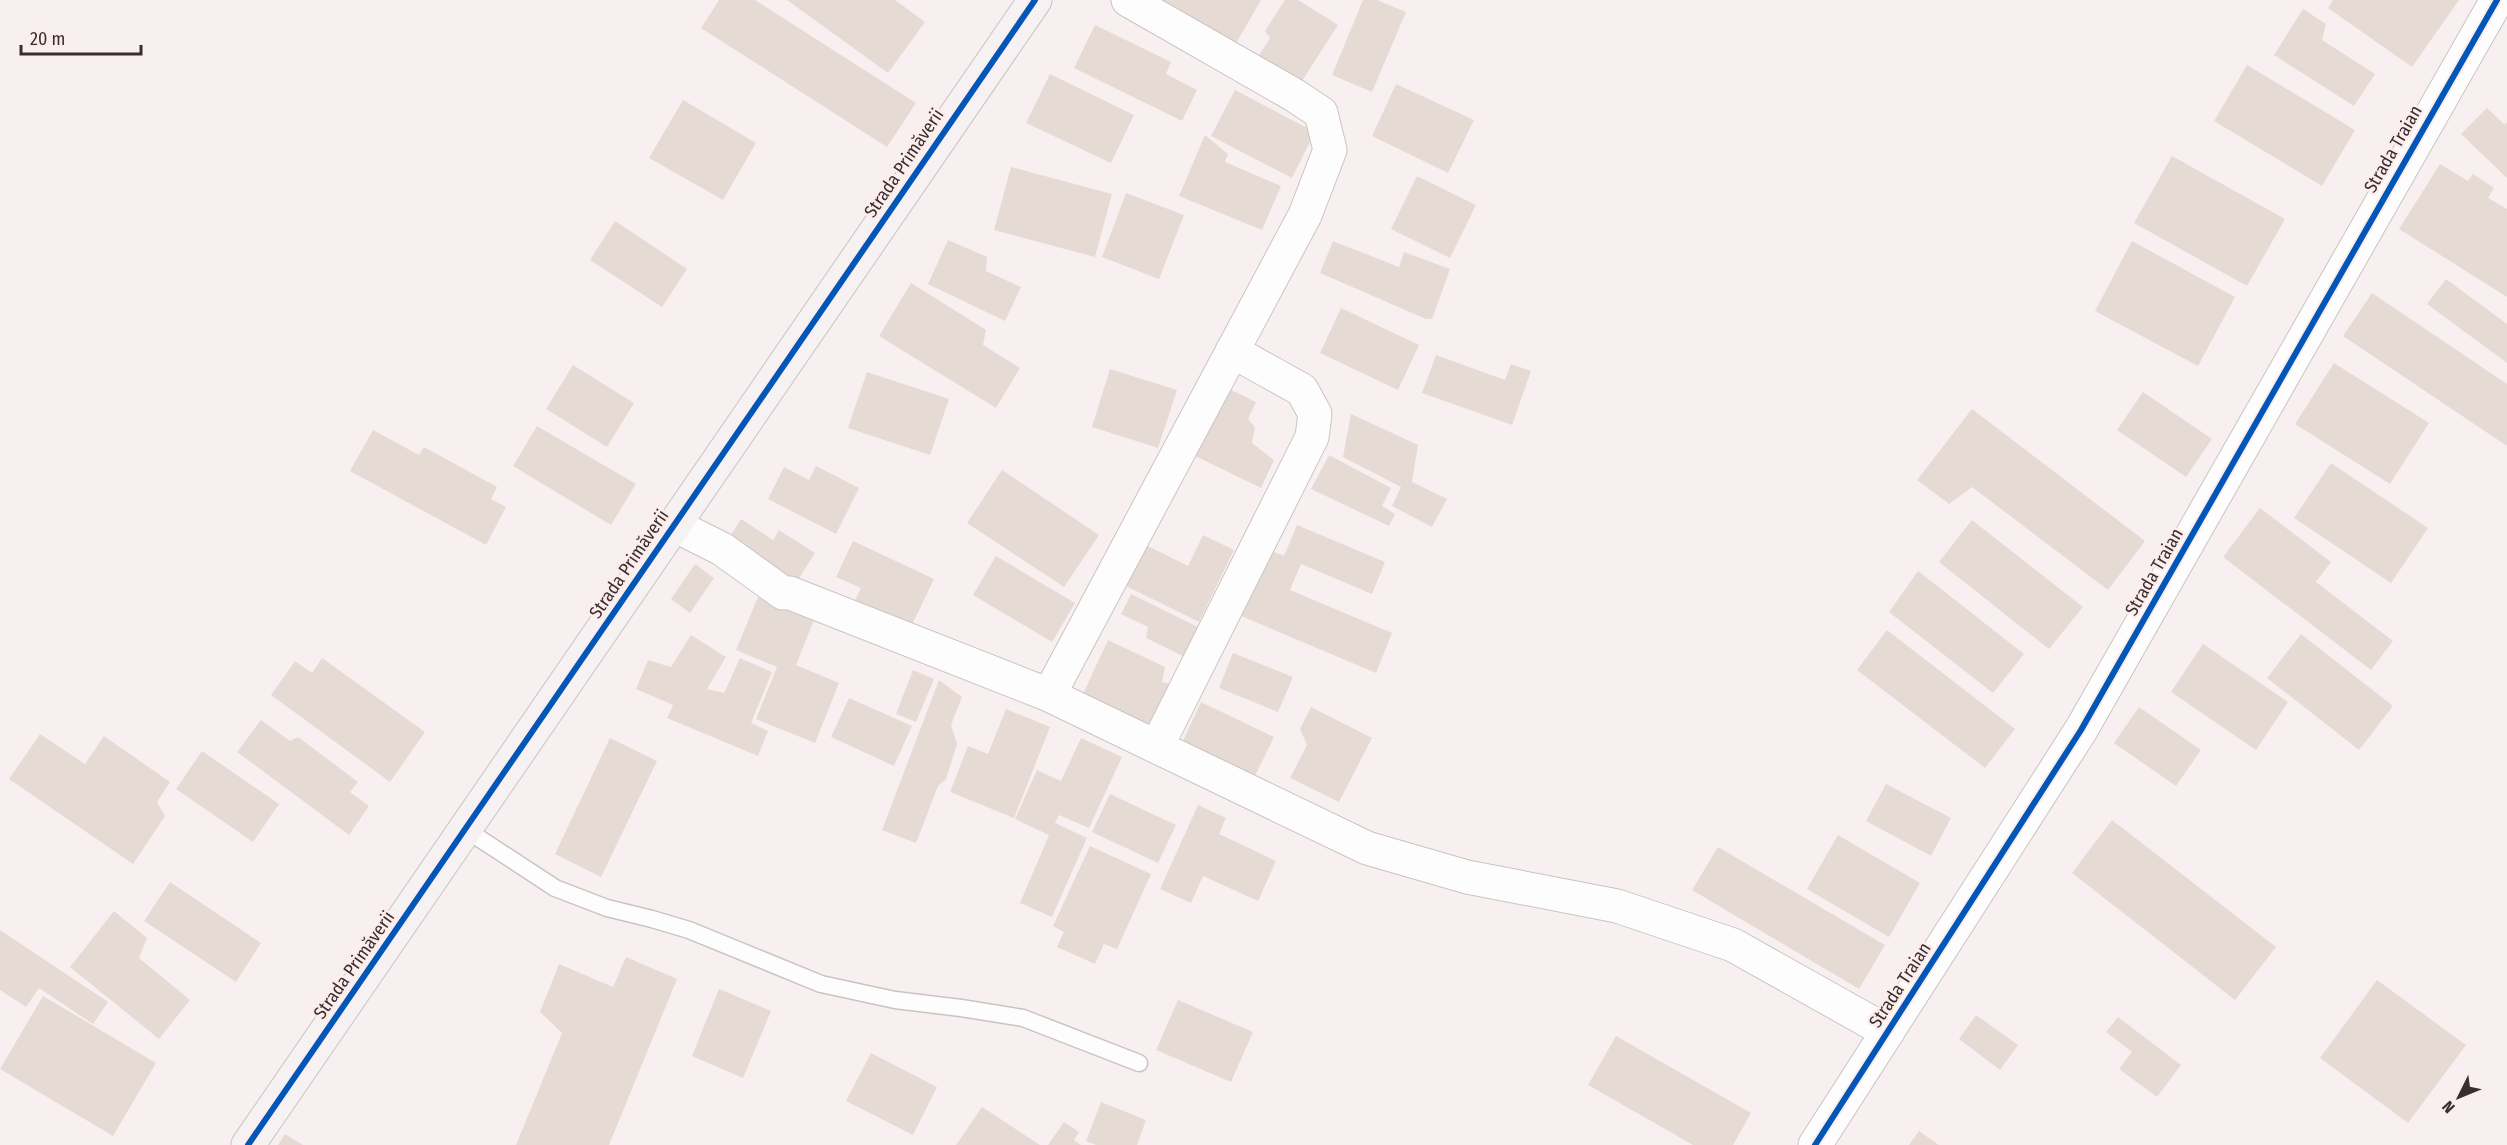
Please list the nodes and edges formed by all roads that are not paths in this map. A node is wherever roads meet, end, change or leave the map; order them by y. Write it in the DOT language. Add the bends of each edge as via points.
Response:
graph roads {
  1 [pos="1035,0"];
  2 [pos="1128,0"];
  3 [pos="2497,0"];
  4 [pos="1232,351"];
  5 [pos="674,525"];
  6 [pos="1049,695"];
  7 [pos="1157,746"];
  8 [pos="465,829"];
  9 [pos="1888,1032"];
  10 [pos="1139,1064"];
  11 [pos="248,1145"];
  12 [pos="1815,1145"];
  1 -- 5 [label="street, Strada Primăverii"];
  2 -- 4 [label="street" via="1321,112 1330,150 1305,215"];
  3 -- 9 [label="street, Strada Traian" via="2081,730"];
  4 -- 6 [label="street"];
  4 -- 7 [label="street" via="1302,390 1315,414 1312,437"];
  5 -- 6 [label="street" via="722,549 783,593"];
  5 -- 8 [label="street, Strada Primăverii"];
  6 -- 7 [label="street"];
  7 -- 9 [label="street" via="1367,848 1467,877 1617,906 1733,945"];
  8 -- 10 [label="lane" via="555,888 607,909 689,930 821,984 895,1000 1023,1018"];
  8 -- 11 [label="street, Strada Primăverii"];
  9 -- 12 [label="street, Strada Traian"];
}
